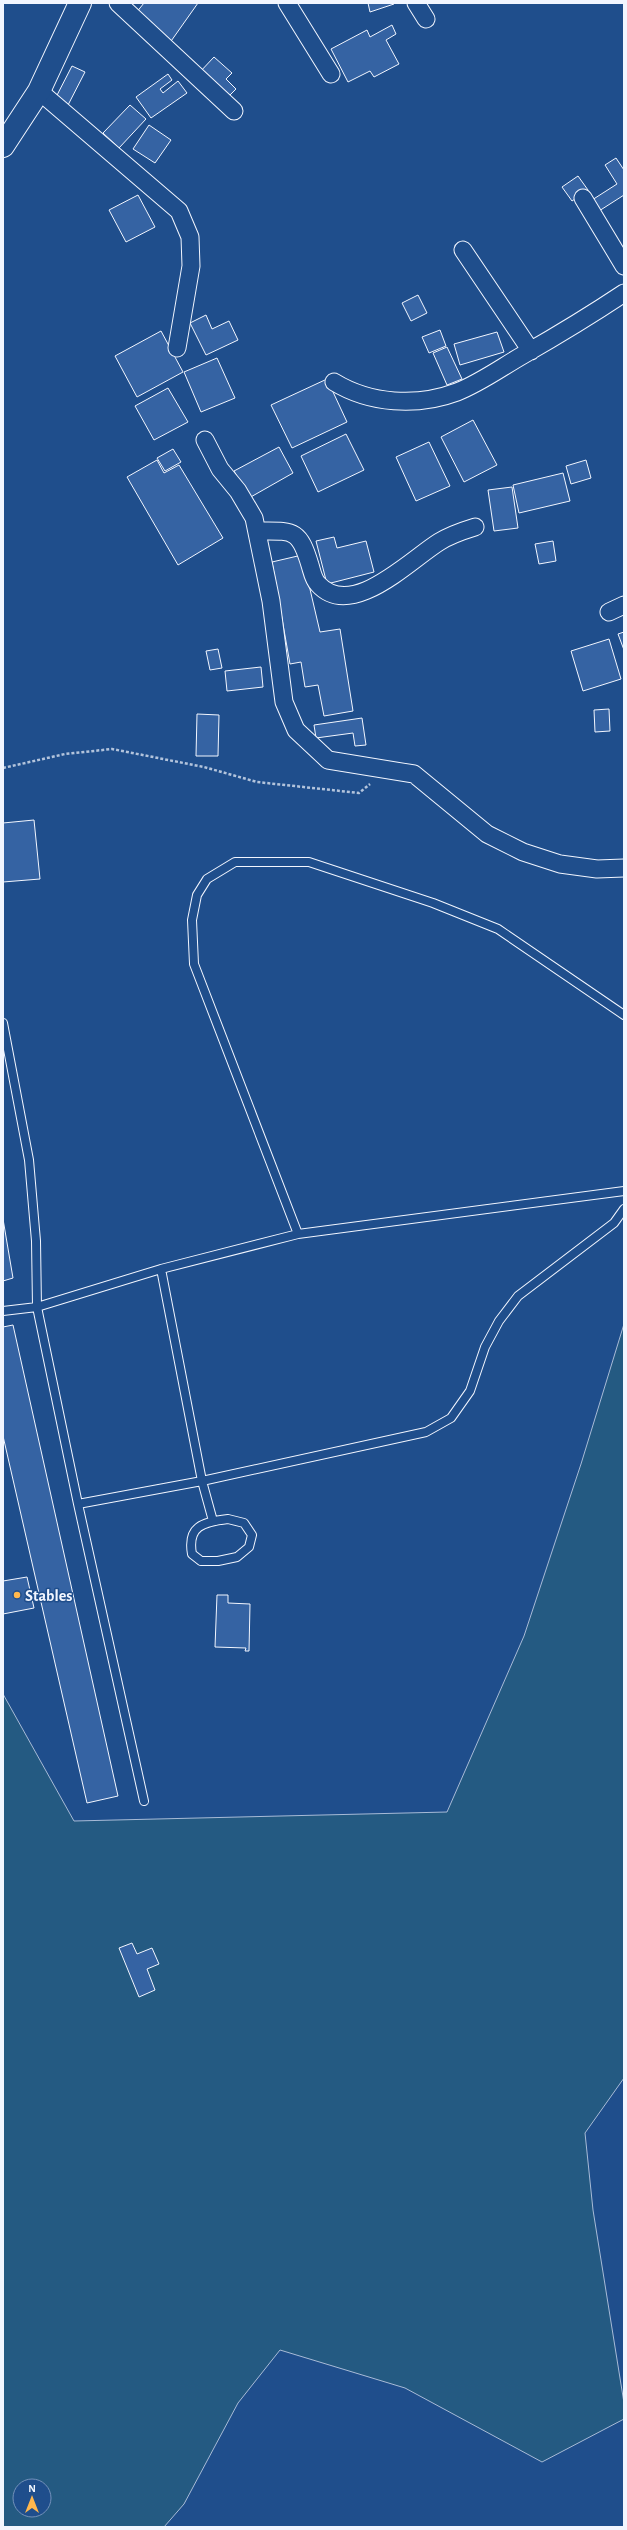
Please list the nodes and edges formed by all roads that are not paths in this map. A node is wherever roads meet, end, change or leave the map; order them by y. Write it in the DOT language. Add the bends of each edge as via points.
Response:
graph roads {
  1 [pos="118,3"];
  2 [pos="287,3"];
  3 [pos="416,3"];
  4 [pos="79,4"];
  5 [pos="426,19"];
  6 [pos="331,74"];
  7 [pos="39,91"];
  8 [pos="234,111"];
  9 [pos="3,146"];
  10 [pos="583,198"];
  11 [pos="464,250"];
  12 [pos="624,266"];
  13 [pos="624,293"];
  14 [pos="177,348"];
  15 [pos="530,351"];
  16 [pos="334,382"];
  17 [pos="205,440"];
  18 [pos="475,527"];
  19 [pos="257,531"];
  20 [pos="624,868"];
  21 [pos="624,1014"];
  22 [pos="3,1023"];
  23 [pos="624,1192"];
  24 [pos="624,1209"];
  25 [pos="298,1234"];
  26 [pos="161,1269"];
  27 [pos="37,1307"];
  28 [pos="3,1311"];
  29 [pos="202,1481"];
  30 [pos="78,1504"];
  31 [pos="213,1521"];
  32 [pos="144,1801"];
  1 -- 8 [label="street"];
  2 -- 6 [label="street"];
  3 -- 5 [label="street"];
  4 -- 7 [label="highway"];
  7 -- 9 [label="highway"];
  7 -- 14 [label="street" via="179,211 190,237 191,266"];
  10 -- 12 [label="street"];
  11 -- 15 [label="street"];
  13 -- 15 [label="street"];
  15 -- 16 [label="street" via="457,392 437,398 376,400 360,396"];
  17 -- 19 [label="street" via="220,469 238,491 254,518"];
  18 -- 19 [label="street" via="439,542 388,580 357,594 336,595 324,591 315,581 304,544 295,534 283,531"];
  19 -- 20 [label="street" via="271,601 284,702 296,730 328,760 414,774 431,785 487,834 523,852 560,864 597,869"];
  21 -- 25 [label="lane" via="498,929 433,903 309,862 235,862 207,880 197,895 192,920 194,964"];
  22 -- 27 [label="lane" via="29,1160 36,1241"];
  23 -- 25 [label="lane"];
  24 -- 29 [label="lane" via="614,1223 518,1296 499,1321 485,1347 470,1391 452,1418 426,1432 393,1441 333,1451"];
  25 -- 26 [label="lane"];
  26 -- 27 [label="lane"];
  26 -- 29 [label="lane"];
  27 -- 28 [label="lane"];
  27 -- 30 [label="lane"];
  29 -- 30 [label="lane"];
  29 -- 31 [label="lane"];
  30 -- 32 [label="lane"];
  31 -- 31 [label="lane" via="228,1519 244,1523 252,1535 249,1547 237,1557 218,1561 202,1561 192,1554 190,1540 196,1528"];
}
